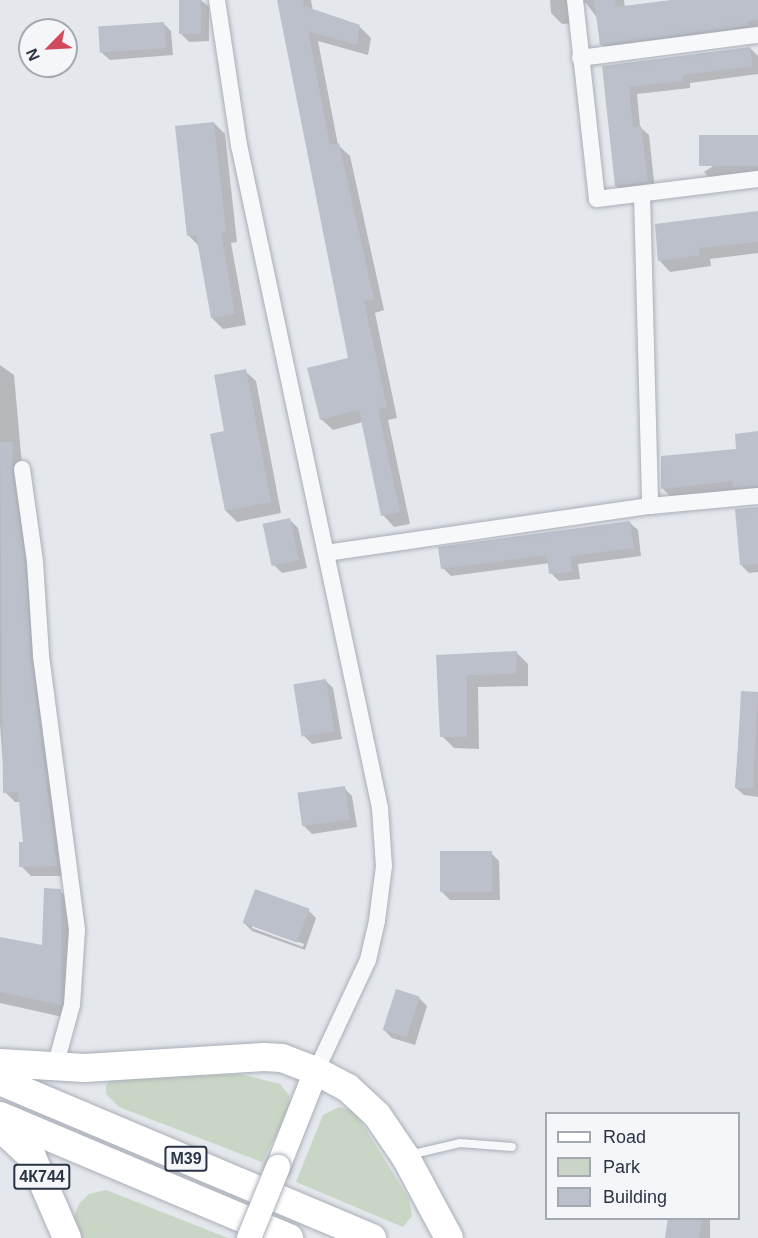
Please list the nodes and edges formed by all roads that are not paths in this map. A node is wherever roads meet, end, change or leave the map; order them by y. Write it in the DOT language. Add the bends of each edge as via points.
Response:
graph roads {
  1 [pos="217,0"];
  2 [pos="575,0"];
  3 [pos="758,35"];
  4 [pos="580,58"];
  5 [pos="758,178"];
  6 [pos="642,194"];
  7 [pos="22,470"];
  8 [pos="758,496"];
  9 [pos="650,506"];
  10 [pos="326,554"];
  11 [pos="0,1063"];
  12 [pos="55,1067"];
  13 [pos="316,1071"];
  14 [pos="0,1081"];
  15 [pos="0,1116"];
  16 [pos="0,1127"];
  17 [pos="512,1147"];
  18 [pos="405,1156"];
  19 [pos="67,1238"];
  20 [pos="249,1238"];
  21 [pos="289,1238"];
  22 [pos="372,1238"];
  23 [pos="449,1238"];
  1 -- 10 [label="street" via="239,146"];
  2 -- 4 [label="street"];
  3 -- 4 [label="street"];
  4 -- 6 [label="street" via="597,199"];
  5 -- 6 [label="street"];
  6 -- 9 [label="street"];
  7 -- 12 [label="street" via="35,562 41,656 77,930 72,1005"];
  8 -- 9 [label="street"];
  9 -- 10 [label="street"];
  10 -- 13 [label="street" via="380,808 384,866 368,960"];
  11 -- 12 [label="highway"];
  12 -- 13 [label="highway" via="264,1057 282,1058"];
  13 -- 18 [label="highway" via="363,1100"];
  13 -- 20 [label="main road, bridge"];
  14 -- 22 [label="highway, M39"];
  15 -- 21 [label="highway, M39"];
  16 -- 19 [label="highway, 4К744" via="32,1157"];
  17 -- 18 [label="lane" via="460,1143"];
  18 -- 23 [label="highway"];
}
